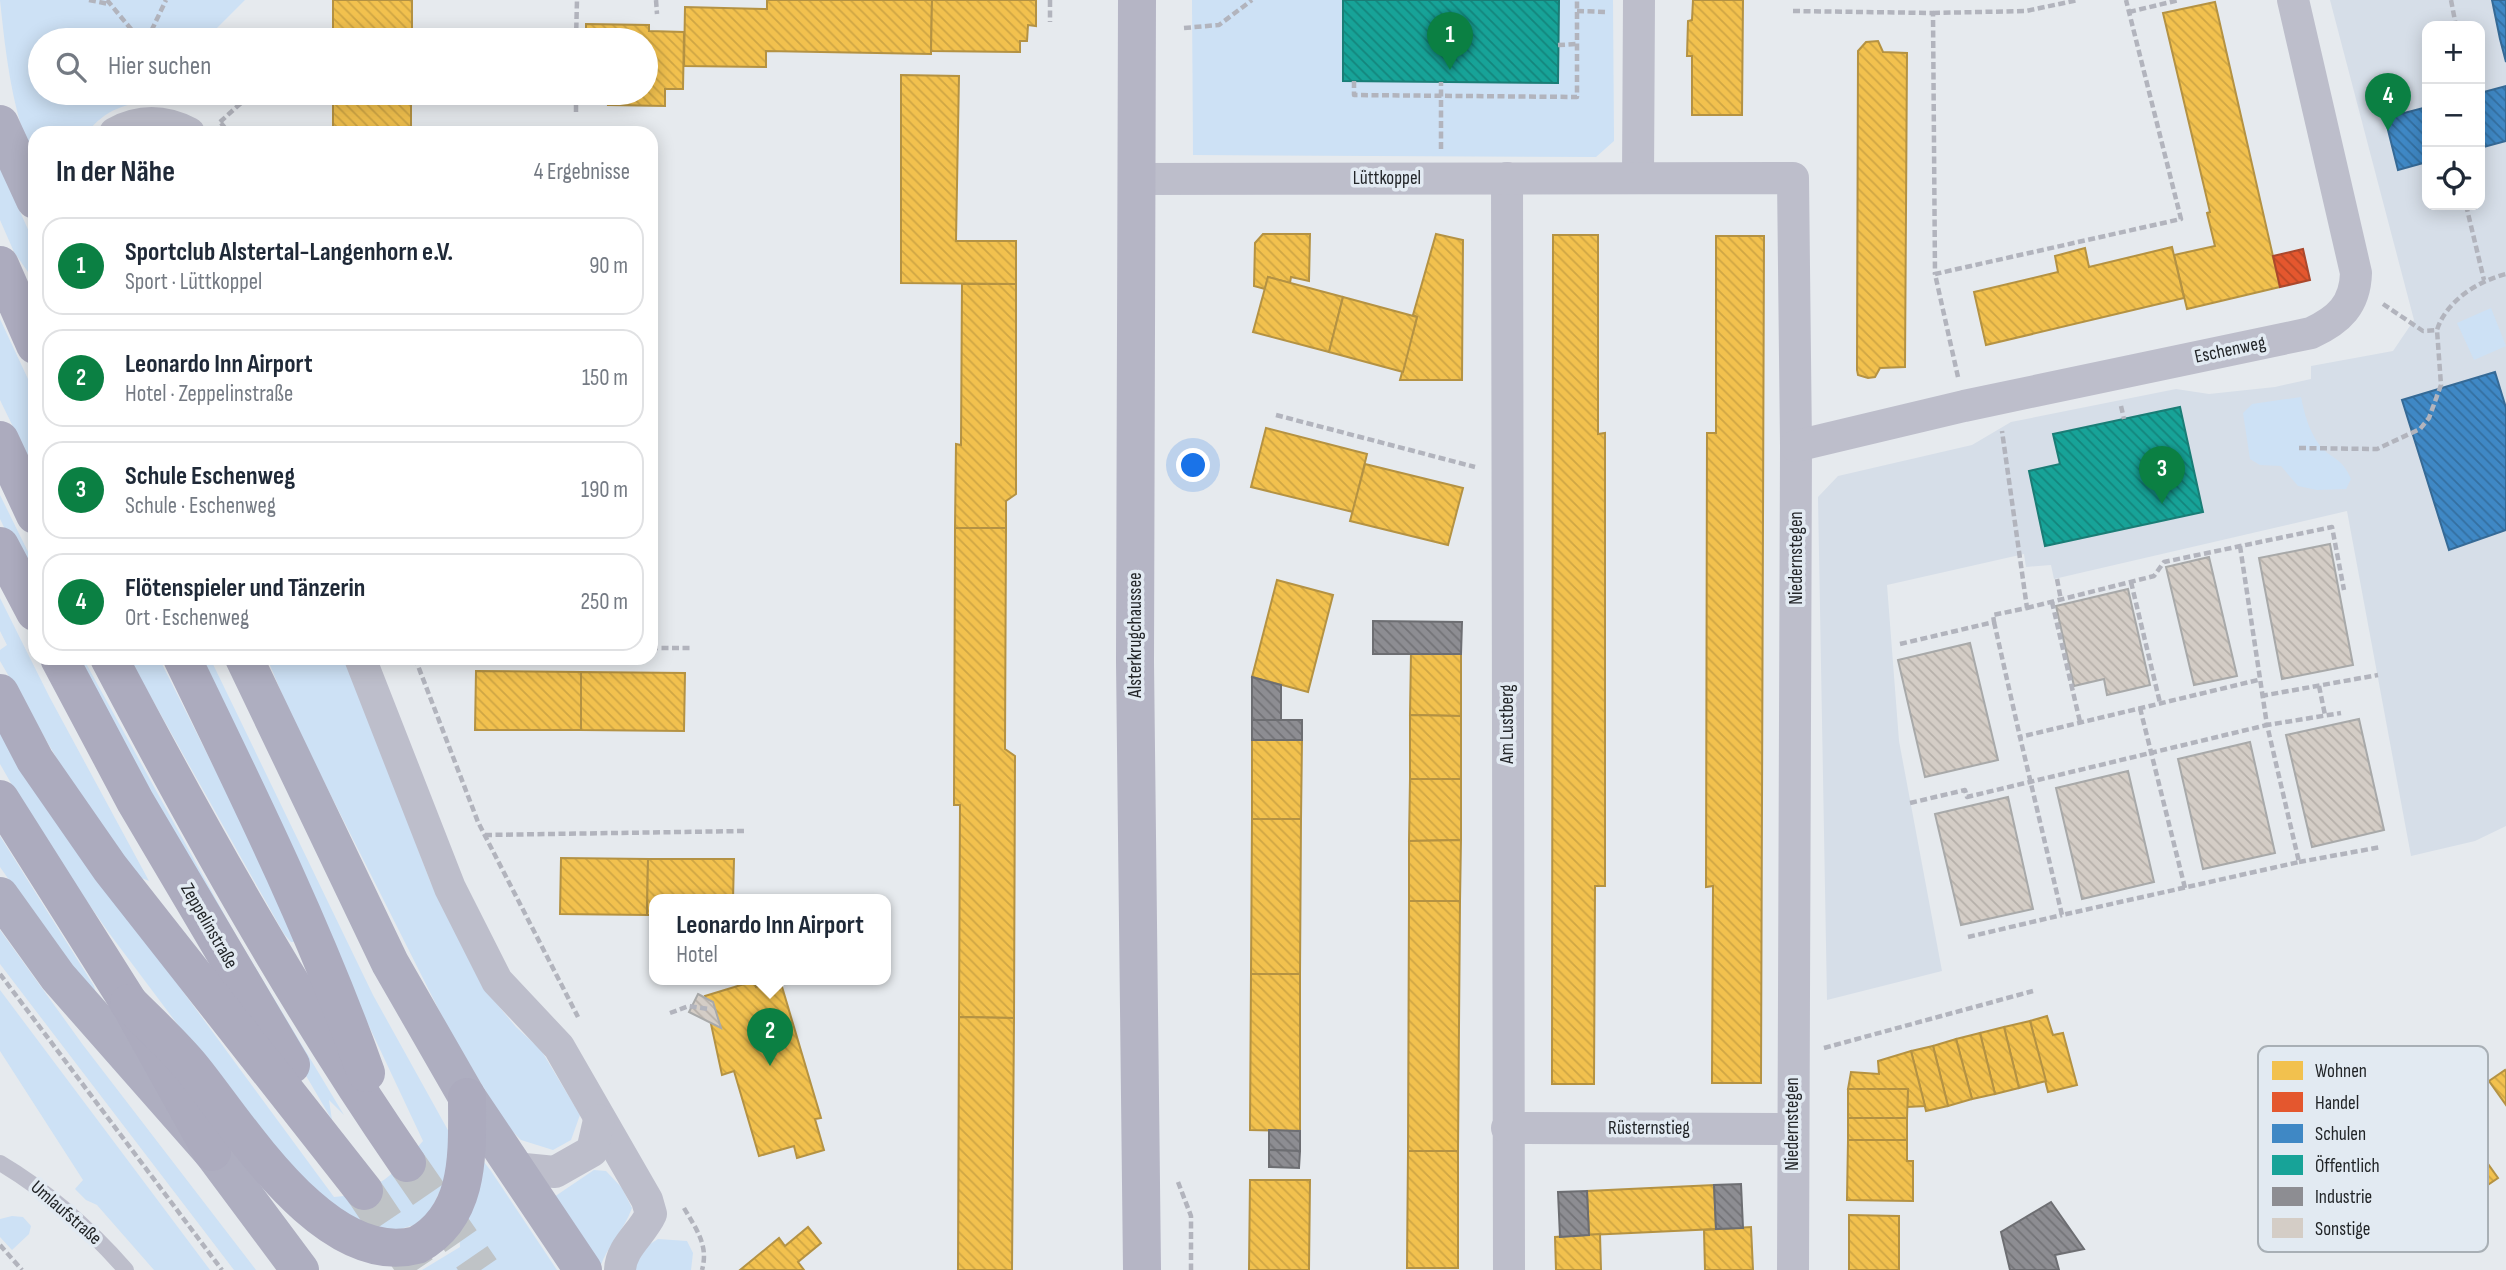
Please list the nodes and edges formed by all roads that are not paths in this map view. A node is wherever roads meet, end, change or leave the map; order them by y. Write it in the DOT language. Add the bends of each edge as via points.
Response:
graph roads {
  1 [pos="1137,0"];
  2 [pos="1639,0"];
  3 [pos="2293,0"];
  4 [pos="0,124"];
  5 [pos="130,126"];
  6 [pos="176,126"];
  7 [pos="1507,178"];
  8 [pos="1638,178"];
  9 [pos="1136,179"];
  10 [pos="28,185"];
  11 [pos="0,264"];
  12 [pos="28,296"];
  13 [pos="28,329"];
  14 [pos="0,440"];
  15 [pos="1796,446"];
  16 [pos="28,500"];
  17 [pos="0,546"];
  18 [pos="28,599"];
  19 [pos="63,665"];
  20 [pos="113,665"];
  21 [pos="185,665"];
  22 [pos="247,665"];
  23 [pos="363,665"];
  24 [pos="0,693"];
  25 [pos="0,799"];
  26 [pos="0,896"];
  27 [pos="129,1003"];
  28 [pos="467,1097"];
  29 [pos="599,1120"];
  30 [pos="1507,1128"];
  31 [pos="1792,1129"];
  32 [pos="212,1152"];
  33 [pos="0,1163"];
  34 [pos="514,1168"];
  35 [pos="126,1270"];
  36 [pos="300,1270"];
  37 [pos="583,1270"];
  38 [pos="620,1270"];
  39 [pos="1142,1270"];
  40 [pos="1509,1270"];
  41 [pos="1793,1270"];
  1 -- 9 [label="main road, Alsterkrugchaussee"];
  2 -- 8 [label="street"];
  3 -- 15 [label="street, Eschenweg" via="2356,273 2351,302 2338,317 2311,332"];
  4 -- 10 [label="main road"];
  5 -- 6 [label="street" via="139,122"];
  7 -- 8 [label="street, Lüttkoppel"];
  7 -- 9 [label="street, Lüttkoppel"];
  7 -- 30 [label="street, Am Lustberg"];
  8 -- 15 [label="street, Niedernstegen" via="1793,178"];
  9 -- 39 [label="main road, Alsterkrugchaussee" via="1135,662"];
  11 -- 12 [label="street"];
  11 -- 13 [label="highway"];
  14 -- 16 [label="highway"];
  15 -- 31 [label="street, Niedernstegen"];
  17 -- 18 [label="highway"];
  19 -- 24 [label="highway, Zeppelinstraße" via="135,801 364,1191 110,869 35,760"];
  20 -- 21 [label="highway" via="175,783 302,1000 399,1150 269,837"];
  22 -- 28 [label="main road" via="390,963"];
  23 -- 29 [label="street" via="456,900 497,981 523,1012 547,1031"];
  25 -- 27 [label="highway"];
  26 -- 32 [label="main road" via="58,977"];
  27 -- 28 [label="highway" via="192,1068 286,1196 336,1240 362,1252 412,1247 441,1226 462,1190 467,1170"];
  27 -- 32 [label="highway"];
  28 -- 34 [label="main road"];
  29 -- 34 [label="street" via="592,1151 555,1172"];
  29 -- 38 [label="street" via="651,1214 621,1255"];
  30 -- 31 [label="street, Rüsternstieg"];
  30 -- 40 [label="street, Am Lustberg"];
  31 -- 41 [label="street, Niedernstegen"];
  32 -- 36 [label="main road"];
  33 -- 35 [label="lane, Umlaufstraße" via="41,1188 94,1234"];
  34 -- 37 [label="main road"];
}
